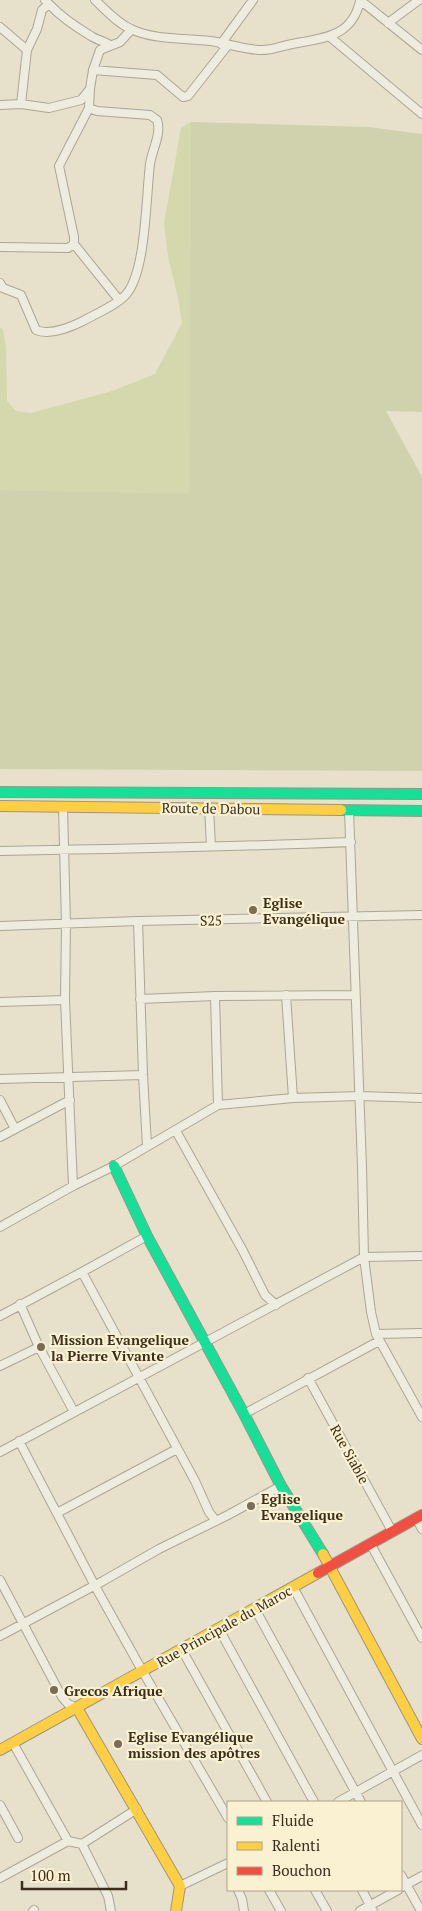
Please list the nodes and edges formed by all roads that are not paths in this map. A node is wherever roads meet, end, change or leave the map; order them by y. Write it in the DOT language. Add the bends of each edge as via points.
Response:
graph roads {
  1 [pos="95,0"];
  2 [pos="253,0"];
  3 [pos="360,0"];
  4 [pos="419,0"];
  5 [pos="47,2"];
  6 [pos="388,23"];
  7 [pos="0,27"];
  8 [pos="131,30"];
  9 [pos="330,37"];
  10 [pos="225,44"];
  11 [pos="110,46"];
  12 [pos="27,50"];
  13 [pos="422,50"];
  14 [pos="93,70"];
  15 [pos="90,89"];
  16 [pos="21,104"];
  17 [pos="0,105"];
  18 [pos="89,108"];
  19 [pos="422,114"];
  20 [pos="74,244"];
  21 [pos="0,247"];
  22 [pos="0,283"];
  23 [pos="119,300"];
  24 [pos="0,792"];
  25 [pos="422,794"];
  26 [pos="0,806"];
  27 [pos="63,807"];
  28 [pos="209,807"];
  29 [pos="349,811"];
  30 [pos="422,811"];
  31 [pos="351,842"];
  32 [pos="211,846"];
  33 [pos="64,850"];
  34 [pos="0,851"];
  35 [pos="422,915"];
  36 [pos="354,917"];
  37 [pos="138,921"];
  38 [pos="66,924"];
  39 [pos="0,926"];
  40 [pos="286,995"];
  41 [pos="355,995"];
  42 [pos="215,996"];
  43 [pos="140,999"];
  44 [pos="65,1000"];
  45 [pos="0,1002"];
  46 [pos="143,1075"];
  47 [pos="68,1076"];
  48 [pos="0,1079"];
  49 [pos="360,1096"];
  50 [pos="293,1098"];
  51 [pos="422,1098"];
  52 [pos="0,1100"];
  53 [pos="70,1100"];
  54 [pos="218,1105"];
  55 [pos="15,1129"];
  56 [pos="176,1131"];
  57 [pos="0,1136"];
  58 [pos="147,1146"];
  59 [pos="114,1166"];
  60 [pos="73,1186"];
  61 [pos="0,1226"];
  62 [pos="147,1236"];
  63 [pos="422,1256"];
  64 [pos="364,1257"];
  65 [pos="82,1272"];
  66 [pos="20,1304"];
  67 [pos="276,1305"];
  68 [pos="0,1316"];
  69 [pos="422,1333"];
  70 [pos="378,1338"];
  71 [pos="206,1343"];
  72 [pos="39,1347"];
  73 [pos="0,1366"];
  74 [pos="139,1378"];
  75 [pos="308,1378"];
  76 [pos="419,1405"];
  77 [pos="74,1412"];
  78 [pos="244,1414"];
  79 [pos="422,1417"];
  80 [pos="19,1441"];
  81 [pos="177,1449"];
  82 [pos="0,1452"];
  83 [pos="281,1486"];
  84 [pos="57,1513"];
  85 [pos="419,1516"];
  86 [pos="216,1521"];
  87 [pos="422,1529"];
  88 [pos="392,1530"];
  89 [pos="370,1544"];
  90 [pos="330,1566"];
  91 [pos="0,1580"];
  92 [pos="95,1586"];
  93 [pos="293,1587"];
  94 [pos="255,1609"];
  95 [pos="24,1623"];
  96 [pos="219,1629"];
  97 [pos="0,1636"];
  98 [pos="422,1638"];
  99 [pos="182,1650"];
  100 [pos="143,1672"];
  101 [pos="77,1708"];
  102 [pos="422,1739"];
  103 [pos="13,1743"];
  104 [pos="0,1750"];
  105 [pos="422,1755"];
  106 [pos="392,1771"];
  107 [pos="356,1792"];
  108 [pos="266,1801"];
  109 [pos="313,1801"];
  110 [pos="340,1801"];
  111 [pos="360,1801"];
  112 [pos="0,1806"];
  113 [pos="137,1809"];
  114 [pos="227,1816"];
  115 [pos="422,1825"];
  116 [pos="18,1838"];
  117 [pos="68,1840"];
  118 [pos="82,1844"];
  119 [pos="226,1865"];
  120 [pos="422,1876"];
  121 [pos="0,1878"];
  122 [pos="180,1886"];
  123 [pos="402,1888"];
  124 [pos="238,1891"];
  125 [pos="270,1891"];
  126 [pos="317,1891"];
  127 [pos="363,1891"];
  128 [pos="398,1891"];
  129 [pos="372,1908"];
  130 [pos="111,1911"];
  131 [pos="176,1911"];
  132 [pos="244,1911"];
  133 [pos="281,1911"];
  134 [pos="327,1911"];
  135 [pos="360,1911"];
  136 [pos="421,1911"];
  1 -- 8 [label="street"];
  2 -- 10 [label="street"];
  3 -- 6 [label="street"];
  3 -- 9 [label="street" via="351,23"];
  4 -- 6 [label="street"];
  5 -- 11 [label="street" via="61,17"];
  5 -- 12 [label="street"];
  6 -- 13 [label="street"];
  7 -- 12 [label="street"];
  8 -- 10 [label="street"];
  8 -- 11 [label="street" via="120,42"];
  9 -- 10 [label="street" via="268,50"];
  9 -- 19 [label="street"];
  10 -- 14 [label="street" via="188,96 183,97 157,75"];
  11 -- 14 [label="street" via="100,50"];
  12 -- 16 [label="street"];
  14 -- 15 [label="street"];
  15 -- 16 [label="street" via="81,100 49,108"];
  15 -- 18 [label="street"];
  16 -- 17 [label="street"];
  18 -- 20 [label="street" via="59,166"];
  18 -- 23 [label="street" via="150,116 158,120 160,126 150,162 137,274 127,294"];
  20 -- 21 [label="street" via="68,248"];
  20 -- 23 [label="street"];
  22 -- 23 [label="street" via="3,288 21,295 36,330 44,333 74,325"];
  24 -- 25 [label="street"];
  26 -- 27 [label="street, Route de Dabou"];
  27 -- 28 [label="street, Route de Dabou"];
  27 -- 33 [label="street"];
  28 -- 29 [label="street, Route de Dabou"];
  28 -- 32 [label="street"];
  29 -- 30 [label="street, Route de Dabou"];
  29 -- 31 [label="street"];
  31 -- 32 [label="street"];
  31 -- 36 [label="street"];
  32 -- 33 [label="street"];
  33 -- 34 [label="street"];
  33 -- 38 [label="street"];
  35 -- 36 [label="street, S25"];
  36 -- 37 [label="street, S25"];
  36 -- 41 [label="street"];
  37 -- 38 [label="street, S25"];
  37 -- 43 [label="street"];
  38 -- 39 [label="street, S25"];
  38 -- 44 [label="street"];
  40 -- 41 [label="street"];
  40 -- 42 [label="street"];
  40 -- 50 [label="street"];
  41 -- 49 [label="street"];
  42 -- 43 [label="street"];
  42 -- 54 [label="street"];
  43 -- 46 [label="street"];
  44 -- 45 [label="street"];
  44 -- 47 [label="street"];
  46 -- 47 [label="street"];
  46 -- 58 [label="street"];
  47 -- 48 [label="street"];
  47 -- 53 [label="street"];
  49 -- 50 [label="street"];
  49 -- 51 [label="street"];
  49 -- 64 [label="street"];
  50 -- 54 [label="street"];
  52 -- 55 [label="street"];
  53 -- 55 [label="street"];
  53 -- 60 [label="street"];
  54 -- 56 [label="street"];
  55 -- 57 [label="street"];
  56 -- 58 [label="street"];
  56 -- 67 [label="street" via="265,1295"];
  58 -- 59 [label="street"];
  59 -- 60 [label="street"];
  59 -- 62 [label="street"];
  60 -- 61 [label="street"];
  62 -- 65 [label="street"];
  62 -- 71 [label="street"];
  63 -- 64 [label="street"];
  64 -- 67 [label="street"];
  64 -- 70 [label="street"];
  65 -- 66 [label="street"];
  65 -- 74 [label="street"];
  66 -- 68 [label="street"];
  66 -- 72 [label="street"];
  67 -- 71 [label="street"];
  69 -- 70 [label="street"];
  70 -- 75 [label="street"];
  70 -- 76 [label="street"];
  71 -- 74 [label="street"];
  71 -- 78 [label="street"];
  72 -- 73 [label="street"];
  72 -- 77 [label="street"];
  74 -- 77 [label="street"];
  74 -- 81 [label="street"];
  75 -- 78 [label="street"];
  75 -- 88 [label="street, Rue Siable"];
  76 -- 79 [label="street"];
  77 -- 80 [label="street"];
  78 -- 83 [label="street"];
  80 -- 82 [label="street"];
  80 -- 84 [label="street"];
  81 -- 84 [label="street"];
  81 -- 86 [label="street"];
  83 -- 86 [label="street"];
  83 -- 90 [label="street"];
  84 -- 92 [label="street"];
  85 -- 87 [label="street"];
  85 -- 88 [label="street, Rue Principale du Maroc"];
  86 -- 92 [label="street"];
  88 -- 89 [label="street, Rue Principale du Maroc"];
  89 -- 90 [label="street, Rue Principale du Maroc"];
  89 -- 98 [label="street"];
  90 -- 93 [label="street, Rue Principale du Maroc"];
  90 -- 102 [label="street"];
  91 -- 95 [label="street"];
  92 -- 95 [label="street"];
  92 -- 100 [label="street"];
  93 -- 94 [label="street, Rue Principale du Maroc"];
  93 -- 106 [label="street"];
  94 -- 96 [label="street, Rue Principale du Maroc"];
  94 -- 107 [label="street"];
  95 -- 97 [label="street"];
  95 -- 101 [label="street" via="65,1701"];
  96 -- 99 [label="street, Rue Principale du Maroc"];
  96 -- 109 [label="street"];
  99 -- 100 [label="street, Rue Principale du Maroc"];
  99 -- 108 [label="street"];
  100 -- 101 [label="street, Rue Principale du Maroc"];
  100 -- 114 [label="street"];
  101 -- 103 [label="street, Rue Principale du Maroc"];
  101 -- 113 [label="street"];
  103 -- 104 [label="street, Rue Principale du Maroc"];
  103 -- 117 [label="street"];
  105 -- 106 [label="street"];
  106 -- 107 [label="street"];
  106 -- 115 [label="street"];
  107 -- 110 [label="street"];
  107 -- 111 [label="street"];
  112 -- 116 [label="street"];
  113 -- 118 [label="street"];
  113 -- 122 [label="street"];
  117 -- 118 [label="street"];
  117 -- 121 [label="street"];
  118 -- 130 [label="street" via="108,1896"];
  119 -- 122 [label="street"];
  120 -- 123 [label="street"];
  122 -- 131 [label="street"];
  123 -- 136 [label="street"];
  124 -- 132 [label="street"];
  125 -- 133 [label="street"];
  126 -- 134 [label="street"];
  127 -- 129 [label="street"];
  128 -- 129 [label="street"];
  129 -- 135 [label="street"];
}
